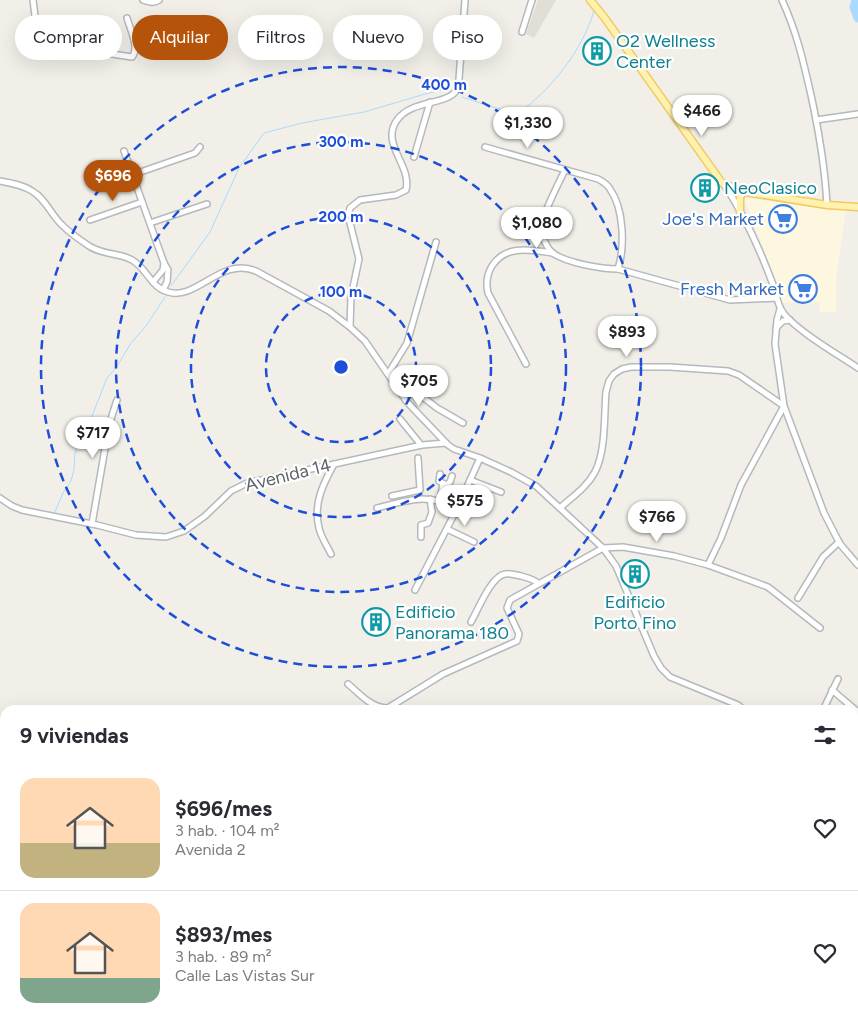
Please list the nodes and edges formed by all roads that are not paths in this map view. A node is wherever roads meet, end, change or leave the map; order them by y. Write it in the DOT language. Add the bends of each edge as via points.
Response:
graph roads {
  1 [pos="33,0"];
  2 [pos="144,0"];
  3 [pos="159,0"];
  4 [pos="465,0"];
  5 [pos="532,0"];
  6 [pos="590,0"];
  7 [pos="782,0"];
  8 [pos="127,18"];
  9 [pos="522,32"];
  10 [pos="430,102"];
  11 [pos="858,114"];
  12 [pos="816,120"];
  13 [pos="485,146"];
  14 [pos="200,147"];
  15 [pos="124,151"];
  16 [pos="414,157"];
  17 [pos="565,170"];
  18 [pos="132,176"];
  19 [pos="0,181"];
  20 [pos="722,183"];
  21 [pos="746,192"];
  22 [pos="142,202"];
  23 [pos="207,204"];
  24 [pos="827,205"];
  25 [pos="858,207"];
  26 [pos="740,212"];
  27 [pos="90,220"];
  28 [pos="150,223"];
  29 [pos="436,242"];
  30 [pos="553,253"];
  31 [pos="164,263"];
  32 [pos="618,269"];
  33 [pos="153,282"];
  34 [pos="163,290"];
  35 [pos="777,298"];
  36 [pos="780,309"];
  37 [pos="790,320"];
  38 [pos="350,327"];
  39 [pos="776,329"];
  40 [pos="526,364"];
  41 [pos="858,368"];
  42 [pos="388,374"];
  43 [pos="430,377"];
  44 [pos="117,400"];
  45 [pos="784,406"];
  46 [pos="400,419"];
  47 [pos="463,423"];
  48 [pos="446,443"];
  49 [pos="421,445"];
  50 [pos="418,458"];
  51 [pos="480,458"];
  52 [pos="334,464"];
  53 [pos="440,474"];
  54 [pos="452,476"];
  55 [pos="470,480"];
  56 [pos="443,484"];
  57 [pos="501,492"];
  58 [pos="0,498"];
  59 [pos="462,498"];
  60 [pos="430,499"];
  61 [pos="440,500"];
  62 [pos="398,503"];
  63 [pos="485,506"];
  64 [pos="458,507"];
  65 [pos="377,508"];
  66 [pos="560,508"];
  67 [pos="92,524"];
  68 [pos="447,529"];
  69 [pos="421,537"];
  70 [pos="474,542"];
  71 [pos="839,542"];
  72 [pos="603,548"];
  73 [pos="331,554"];
  74 [pos="708,564"];
  75 [pos="858,565"];
  76 [pos="538,584"];
  77 [pos="415,590"];
  78 [pos="798,598"];
  79 [pos="471,622"];
  80 [pos="820,628"];
  81 [pos="838,679"];
  82 [pos="348,684"];
  83 [pos="832,690"];
  84 [pos="373,705"];
  85 [pos="393,705"];
  86 [pos="736,705"];
  87 [pos="825,705"];
  88 [pos="850,705"];
  1 -- 8 [label="street" via="38,40 46,50 59,56 74,54 96,42 112,54 132,57 136,49"];
  2 -- 3 [label="street" via="150,3"];
  4 -- 10 [label="street" via="457,88 450,96"];
  5 -- 9 [label="street"];
  6 -- 20 [label="main road"];
  7 -- 12 [label="street" via="800,46"];
  10 -- 16 [label="street"];
  10 -- 38 [label="street" via="407,110 394,126 393,146 405,171 406,190 396,195 360,200 350,208 348,215 359,259 351,297"];
  11 -- 12 [label="street"];
  12 -- 24 [label="street"];
  13 -- 17 [label="street"];
  14 -- 18 [label="street" via="195,153"];
  15 -- 18 [label="street"];
  17 -- 30 [label="street" via="541,227 543,238"];
  17 -- 32 [label="street" via="598,179 610,189 623,234"];
  18 -- 22 [label="street"];
  19 -- 33 [label="street" via="33,191 62,226 96,250 132,260"];
  20 -- 21 [label="main road"];
  20 -- 26 [label="street"];
  21 -- 24 [label="main road"];
  21 -- 26 [label="main road" via="740,198"];
  22 -- 27 [label="street"];
  22 -- 28 [label="street"];
  23 -- 28 [label="street"];
  24 -- 25 [label="main road"];
  26 -- 35 [label="street"];
  28 -- 31 [label="street"];
  29 -- 42 [label="street" via="407,343"];
  30 -- 32 [label="street" via="577,262"];
  30 -- 40 [label="street" via="527,250 504,253 488,273 488,293"];
  31 -- 33 [label="street" via="163,270"];
  31 -- 34 [label="street" via="168,276"];
  32 -- 35 [label="street" via="730,300"];
  33 -- 34 [label="street"];
  34 -- 38 [label="street" via="184,292 231,269 243,267 321,307"];
  35 -- 36 [label="street"];
  36 -- 37 [label="street"];
  36 -- 39 [label="street"];
  37 -- 39 [label="street" via="783,321"];
  37 -- 41 [label="street"];
  38 -- 42 [label="street" via="365,341"];
  39 -- 45 [label="street" via="776,355"];
  42 -- 48 [label="street" via="407,402"];
  43 -- 47 [label="street" via="419,394"];
  44 -- 67 [label="street" via="109,425"];
  45 -- 66 [label="street" via="728,371 670,367 622,369 614,374 606,392 601,451 594,473"];
  45 -- 71 [label="street" via="824,512"];
  45 -- 74 [label="street" via="741,484"];
  46 -- 49 [label="street"];
  48 -- 49 [label="street, Avenida 14"];
  48 -- 51 [label="street"];
  49 -- 52 [label="street, Avenida 14"];
  50 -- 62 [label="street" via="420,490 394,496"];
  51 -- 55 [label="street"];
  51 -- 66 [label="street" via="536,486"];
  52 -- 67 [label="street, Avenida 14" via="247,483 231,491 205,516 175,535 136,535"];
  52 -- 73 [label="street" via="319,493 318,515 319,528"];
  53 -- 56 [label="street" via="439,481"];
  54 -- 56 [label="street" via="448,484"];
  55 -- 57 [label="street"];
  55 -- 59 [label="street"];
  56 -- 61 [label="street"];
  58 -- 67 [label="street, Avenida 14" via="22,510"];
  59 -- 63 [label="street"];
  59 -- 64 [label="street"];
  60 -- 61 [label="street"];
  60 -- 62 [label="street"];
  60 -- 69 [label="street" via="432,512 430,520 421,525"];
  61 -- 64 [label="street"];
  62 -- 65 [label="street"];
  64 -- 68 [label="street"];
  66 -- 72 [label="street"];
  68 -- 70 [label="street"];
  68 -- 77 [label="street"];
  71 -- 75 [label="street"];
  71 -- 78 [label="street" via="823,557"];
  72 -- 74 [label="street" via="623,547"];
  72 -- 76 [label="street"];
  72 -- 86 [label="street" via="616,566 632,611 661,668 670,677"];
  74 -- 80 [label="street" via="768,587"];
  76 -- 79 [label="street" via="515,575 498,577"];
  76 -- 85 [label="street" via="508,602 507,608 519,634 517,641 443,674"];
  81 -- 83 [label="street"];
  82 -- 84 [label="street"];
  83 -- 87 [label="street"];
  83 -- 88 [label="street"];
}
